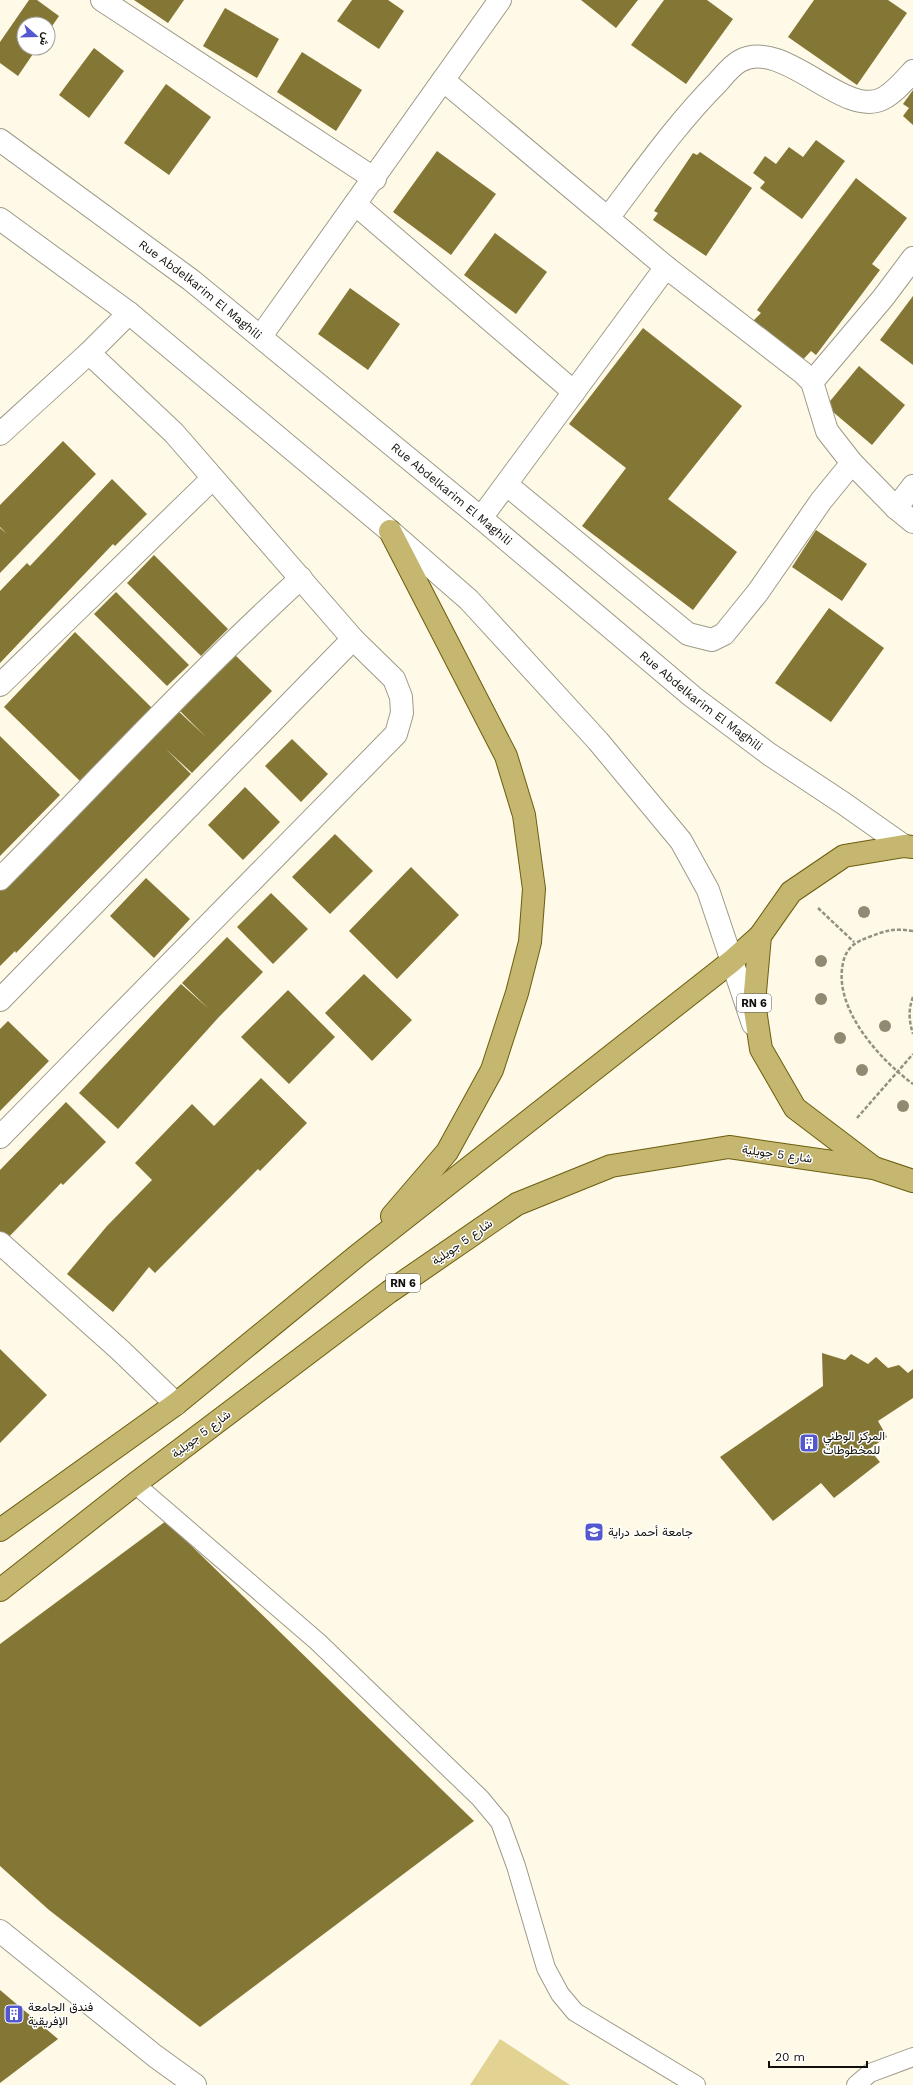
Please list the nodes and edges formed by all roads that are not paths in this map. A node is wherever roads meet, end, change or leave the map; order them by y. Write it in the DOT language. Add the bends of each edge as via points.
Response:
graph roads {
  1 [pos="102,0"];
  2 [pos="491,3"];
  3 [pos="913,71"];
  4 [pos="444,80"];
  5 [pos="0,140"];
  6 [pos="375,178"];
  7 [pos="355,204"];
  8 [pos="608,218"];
  9 [pos="0,219"];
  10 [pos="913,258"];
  11 [pos="666,267"];
  12 [pos="130,314"];
  13 [pos="261,336"];
  14 [pos="89,353"];
  15 [pos="812,382"];
  16 [pos="574,392"];
  17 [pos="0,434"];
  18 [pos="852,464"];
  19 [pos="213,478"];
  20 [pos="507,486"];
  21 [pos="913,486"];
  22 [pos="896,508"];
  23 [pos="481,518"];
  24 [pos="913,522"];
  25 [pos="390,531"];
  26 [pos="301,578"];
  27 [pos="353,639"];
  28 [pos="0,685"];
  29 [pos="908,846"];
  30 [pos="0,879"];
  31 [pos="760,936"];
  32 [pos="732,961"];
  33 [pos="0,1000"];
  34 [pos="761,1049"];
  35 [pos="0,1137"];
  36 [pos="874,1168"];
  37 [pos="913,1181"];
  38 [pos="0,1243"];
  39 [pos="358,1255"];
  40 [pos="176,1404"];
  41 [pos="135,1484"];
  42 [pos="0,1530"];
  43 [pos="0,1590"];
  44 [pos="0,1931"];
  45 [pos="913,2057"];
  46 [pos="195,2085"];
  47 [pos="696,2085"];
  48 [pos="856,2085"];
  1 -- 6 [label="street"];
  2 -- 4 [label="street"];
  3 -- 8 [label="street" via="881,100 860,103 776,60 756,55 739,61 699,101"];
  4 -- 6 [label="street"];
  4 -- 8 [label="street"];
  5 -- 13 [label="street, Rue Abdelkarim El Maghili" via="191,280"];
  6 -- 7 [label="street"];
  7 -- 13 [label="street"];
  7 -- 16 [label="street"];
  8 -- 11 [label="street"];
  9 -- 12 [label="street"];
  10 -- 15 [label="street" via="883,298"];
  11 -- 15 [label="street"];
  11 -- 16 [label="street"];
  12 -- 14 [label="street"];
  12 -- 25 [label="street"];
  13 -- 23 [label="street, Rue Abdelkarim El Maghili"];
  14 -- 17 [label="street"];
  14 -- 19 [label="street" via="174,433"];
  15 -- 18 [label="street" via="827,431"];
  16 -- 20 [label="street"];
  18 -- 20 [label="street" via="821,501 758,592 724,634 712,640 688,634"];
  18 -- 22 [label="street"];
  19 -- 26 [label="street"];
  19 -- 28 [label="street"];
  20 -- 23 [label="street"];
  21 -- 22 [label="street"];
  22 -- 24 [label="street"];
  23 -- 29 [label="street, Rue Abdelkarim El Maghili" via="693,697 769,754"];
  25 -- 32 [label="street" via="469,600 598,741 681,841 708,890"];
  25 -- 39 [label="main road" via="506,756 524,815 534,889 530,942 518,993 492,1070 447,1152"];
  26 -- 27 [label="street"];
  26 -- 30 [label="street" via="163,711"];
  27 -- 33 [label="street"];
  27 -- 35 [label="street" via="394,679 401,697 402,713 396,734"];
  29 -- 31 [label="main road" via="844,856 791,892"];
  31 -- 32 [label="main road"];
  31 -- 34 [label="main road, RN 6" via="754,1003"];
  32 -- 34 [label="street"];
  32 -- 39 [label="main road"];
  34 -- 36 [label="main road, RN 6" via="795,1108"];
  36 -- 37 [label="main road, RN 6"];
  36 -- 41 [label="main road, شارع 5 جويلية / RN 6" via="729,1147 611,1166 517,1204 389,1292"];
  38 -- 40 [label="street" via="120,1350"];
  39 -- 40 [label="main road"];
  40 -- 42 [label="main road"];
  41 -- 43 [label="main road, شارع 5 جويلية / RN 6"];
  41 -- 47 [label="lane" via="318,1642 480,1798 500,1822 516,1866 546,1968 560,1994 575,2012"];
  44 -- 46 [label="street" via="155,2056"];
  45 -- 48 [label="lane" via="870,2073"];
}
